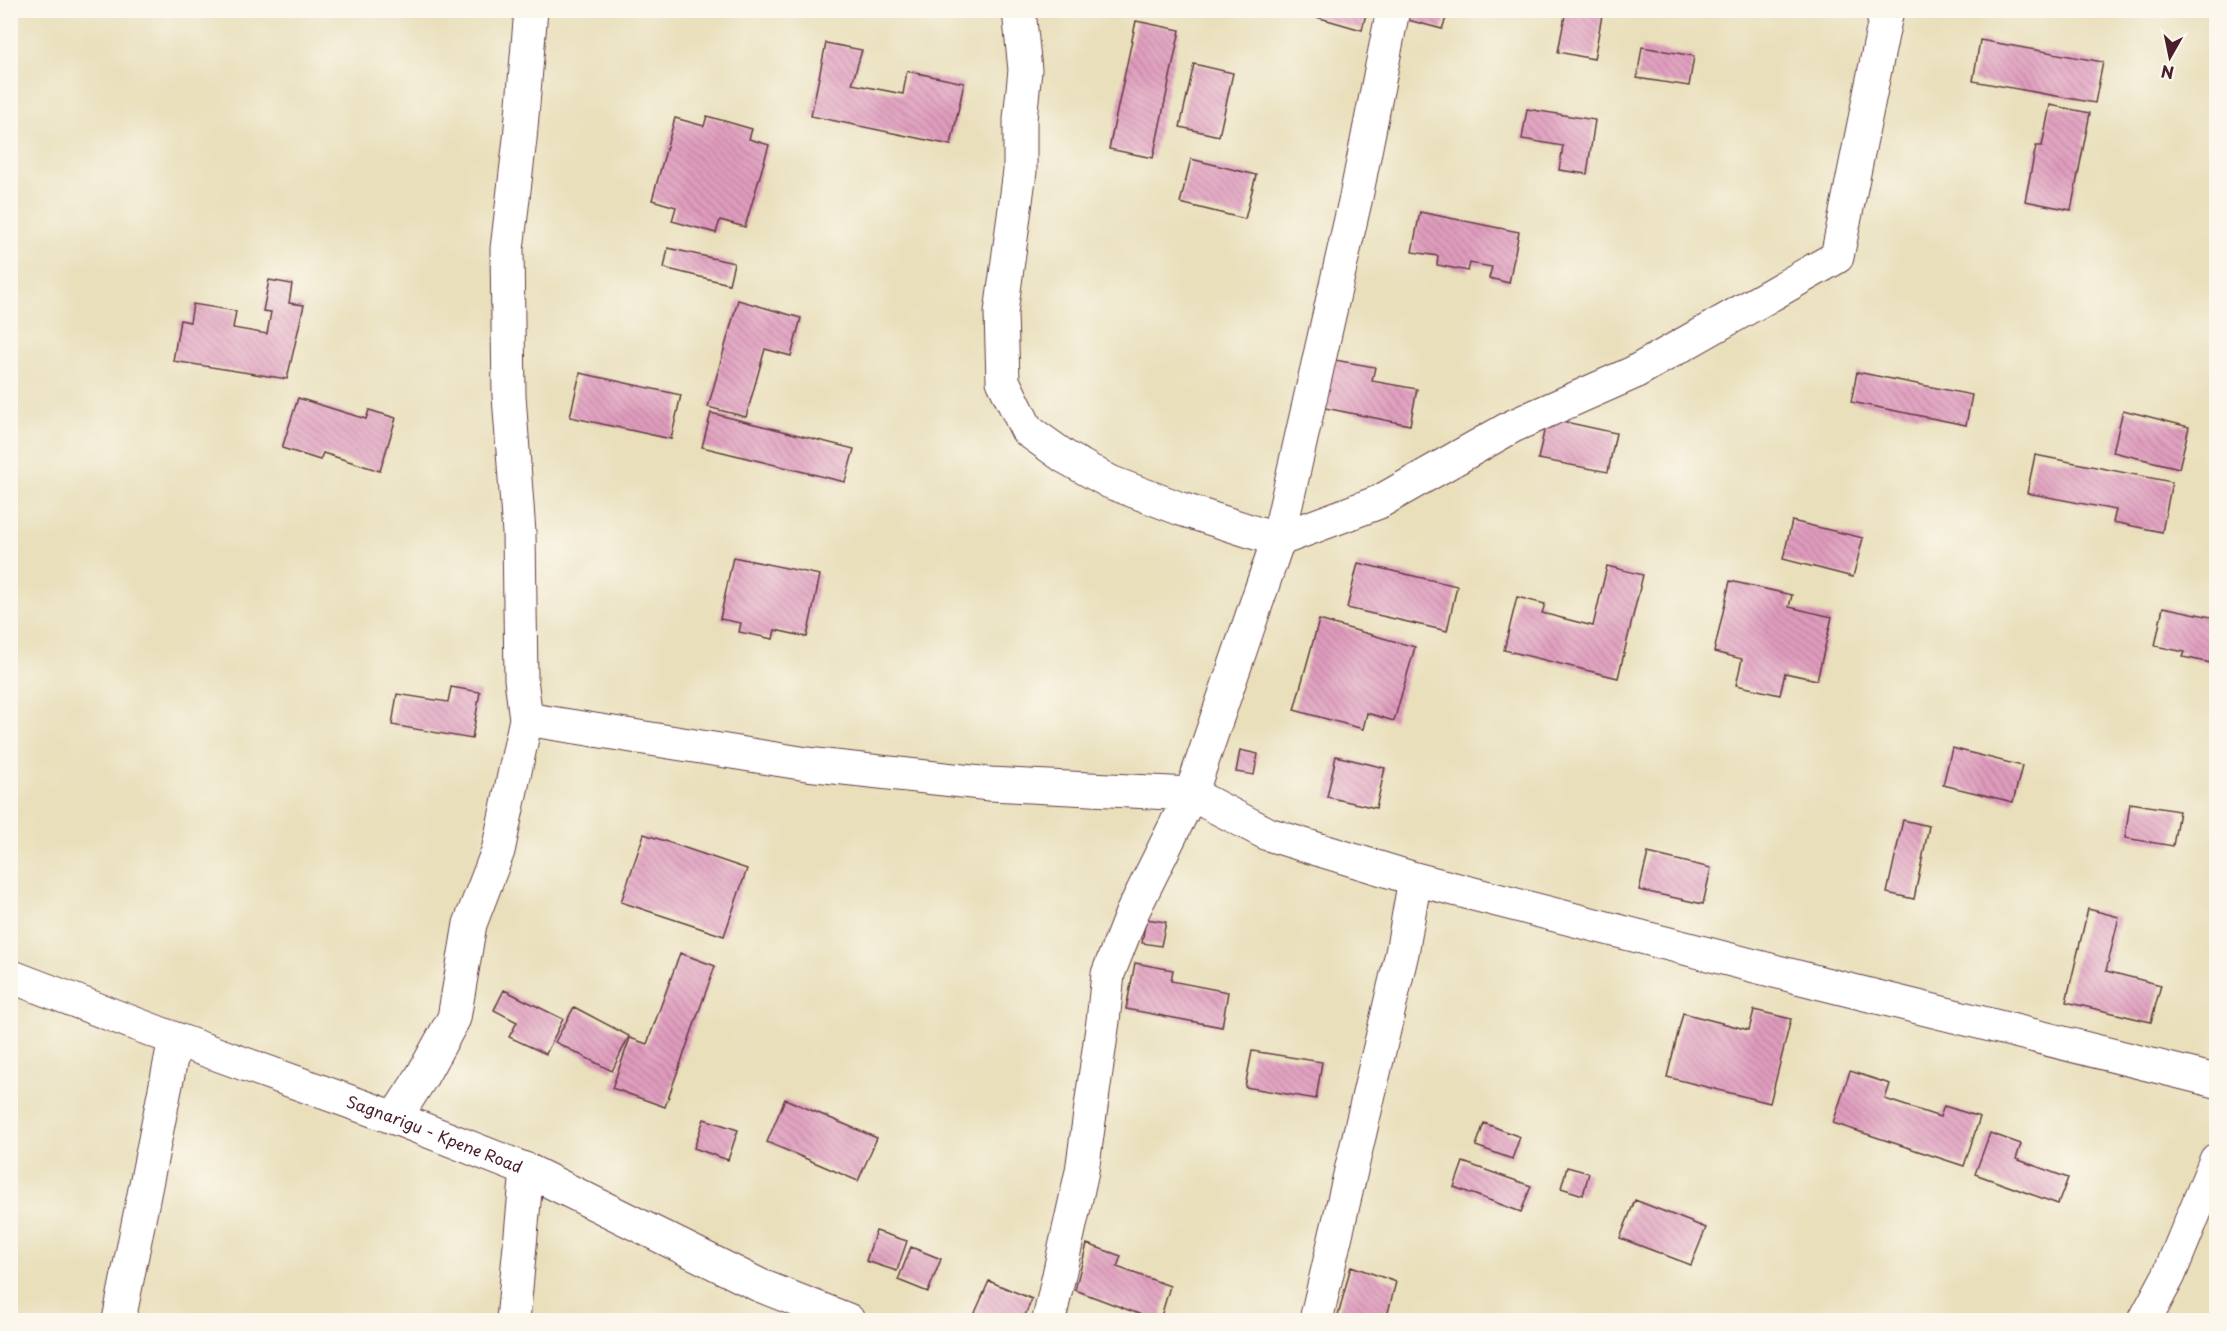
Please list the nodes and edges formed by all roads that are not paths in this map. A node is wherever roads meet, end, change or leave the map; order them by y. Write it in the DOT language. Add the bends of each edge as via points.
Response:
graph roads {
  1 [pos="531,10"];
  2 [pos="1019,10"];
  3 [pos="1393,10"];
  4 [pos="1887,10"];
  5 [pos="1278,540"];
  6 [pos="526,719"];
  7 [pos="1191,794"];
  8 [pos="1415,879"];
  9 [pos="10,976"];
  10 [pos="175,1039"];
  11 [pos="2217,1081"];
  12 [pos="395,1118"];
  13 [pos="2217,1160"];
  14 [pos="527,1170"];
  15 [pos="119,1320"];
  16 [pos="513,1320"];
  17 [pos="848,1320"];
  18 [pos="1049,1320"];
  19 [pos="1316,1320"];
  20 [pos="2145,1320"];
  1 -- 6 [label="street" via="507,249 509,396"];
  2 -- 5 [label="street" via="1025,70 1020,171 1001,313 1003,381 1027,430 1065,457 1110,482"];
  3 -- 5 [label="street" via="1356,197"];
  4 -- 5 [label="street" via="1837,257 1633,373 1513,426 1379,502"];
  5 -- 7 [label="street"];
  6 -- 7 [label="street" via="818,766 990,784"];
  6 -- 12 [label="street" via="498,851 470,924 454,1018"];
  7 -- 8 [label="street" via="1269,834"];
  7 -- 18 [label="street" via="1132,913 1108,974 1082,1171"];
  8 -- 11 [label="street"];
  8 -- 19 [label="street" via="1402,953"];
  9 -- 10 [label="street, Sagnarigu - Kpene Road"];
  10 -- 12 [label="street, Sagnarigu - Kpene Road"];
  10 -- 15 [label="street"];
  12 -- 14 [label="street, Sagnarigu - Kpene Road"];
  13 -- 20 [label="street" via="2169,1275"];
  14 -- 16 [label="street"];
  14 -- 17 [label="street, Sagnarigu - Kpene Road" via="759,1285"];
}
